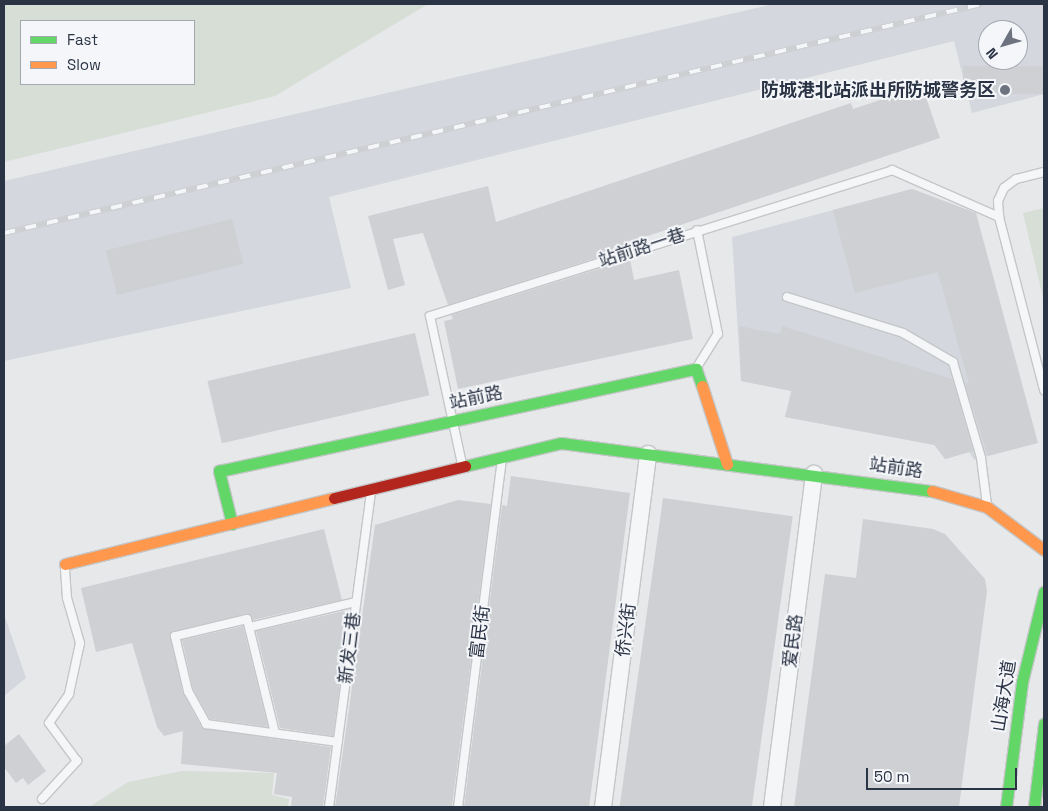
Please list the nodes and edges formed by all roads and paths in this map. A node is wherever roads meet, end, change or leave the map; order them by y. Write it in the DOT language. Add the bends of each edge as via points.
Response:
graph roads {
  1 [pos="1044,172"];
  2 [pos="999,217"];
  3 [pos="697,230"];
  4 [pos="786,297"];
  5 [pos="696,369"];
  6 [pos="1044,390"];
  7 [pos="453,421"];
  8 [pos="648,454"];
  9 [pos="503,458"];
  10 [pos="727,464"];
  11 [pos="463,467"];
  12 [pos="814,474"];
  13 [pos="371,490"];
  14 [pos="987,506"];
  15 [pos="232,524"];
  16 [pos="1044,550"];
  17 [pos="65,564"];
  18 [pos="1044,592"];
  19 [pos="356,602"];
  20 [pos="250,627"];
  21 [pos="1044,724"];
  22 [pos="275,734"];
  23 [pos="338,742"];
  24 [pos="42,799"];
  25 [pos="329,807"];
  26 [pos="458,807"];
  27 [pos="603,807"];
  28 [pos="772,807"];
  29 [pos="1006,807"];
  30 [pos="1034,807"];
  1 -- 2 [label="lane" via="1016,179 1004,188 998,201"];
  2 -- 3 [label="lane, 站前路一巷" via="892,170"];
  2 -- 6 [label="lane"];
  3 -- 5 [label="lane" via="718,334"];
  3 -- 7 [label="lane, 站前路一巷" via="430,316"];
  4 -- 14 [label="lane" via="903,333 953,362 981,458"];
  5 -- 7 [label="street, 站前路"];
  5 -- 10 [label="street"];
  7 -- 11 [label="lane, 站前路一巷"];
  7 -- 15 [label="street, 站前路" via="220,471"];
  8 -- 9 [label="street, 站前路" via="561,443"];
  8 -- 10 [label="street, 站前路"];
  8 -- 27 [label="street, 侨兴街"];
  9 -- 11 [label="street, 站前路"];
  9 -- 26 [label="lane, 富民街"];
  10 -- 12 [label="street, 站前路"];
  11 -- 13 [label="street, 站前路"];
  12 -- 14 [label="street, 站前路" via="923,488"];
  12 -- 28 [label="street, 爱民路"];
  13 -- 15 [label="street, 站前路"];
  13 -- 19 [label="lane, 新发三巷"];
  14 -- 16 [label="street, 站前路"];
  15 -- 17 [label="street, 站前路"];
  17 -- 24 [label="lane" via="67,598 80,643 69,694 50,723 77,761"];
  18 -- 29 [label="street, 山海大道" via="1022,682"];
  19 -- 20 [label="lane"];
  19 -- 23 [label="lane, 新发三巷"];
  20 -- 22 [label="lane"];
  20 -- 22 [label="lane" via="247,619 175,636 188,691 206,724"];
  21 -- 30 [label="street"];
  22 -- 23 [label="lane"];
  23 -- 25 [label="lane, 新发三巷"];
}
